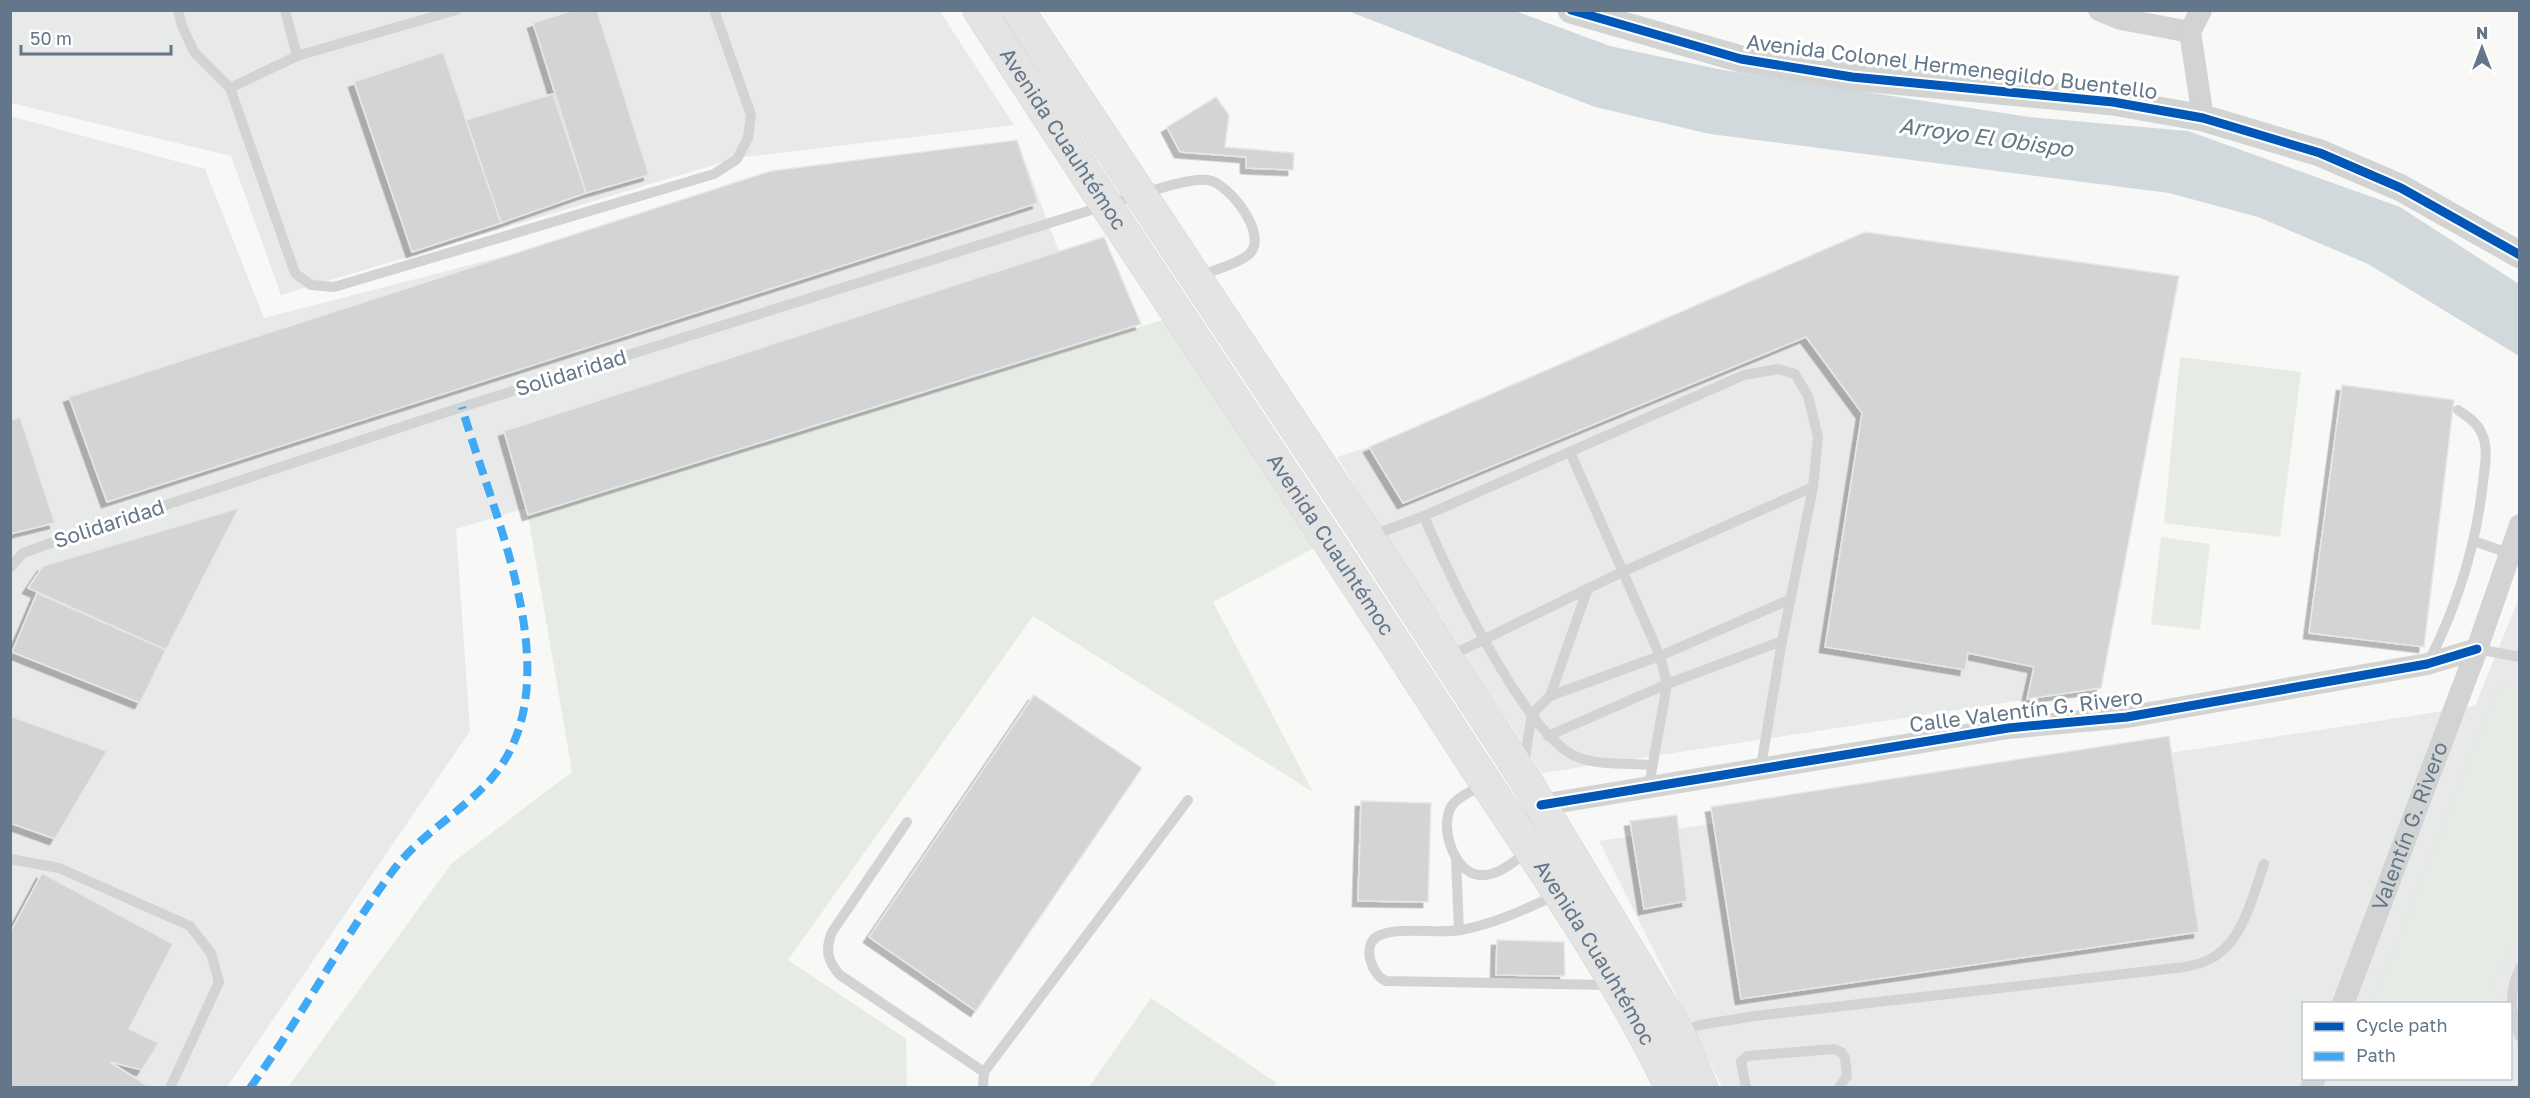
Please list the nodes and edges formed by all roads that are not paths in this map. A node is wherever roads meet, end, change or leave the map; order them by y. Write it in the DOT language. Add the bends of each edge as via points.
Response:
graph roads {
  1 [pos="178,10"];
  2 [pos="285,10"];
  3 [pos="456,10"];
  4 [pos="714,10"];
  5 [pos="979,10"];
  6 [pos="1018,10"];
  7 [pos="1571,10"];
  8 [pos="2099,10"];
  9 [pos="2201,10"];
  10 [pos="443,13"];
  11 [pos="2190,32"];
  12 [pos="297,56"];
  13 [pos="230,88"];
  14 [pos="2204,118"];
  15 [pos="1141,196"];
  16 [pos="1104,206"];
  17 [pos="2520,255"];
  18 [pos="1195,278"];
  19 [pos="2458,411"];
  20 [pos="1570,452"];
  21 [pos="1813,487"];
  22 [pos="1424,516"];
  23 [pos="2520,525"];
  24 [pos="1368,537"];
  25 [pos="2474,541"];
  26 [pos="2508,553"];
  27 [pos="10,568"];
  28 [pos="1622,572"];
  29 [pos="1588,588"];
  30 [pos="1791,599"];
  31 [pos="1485,639"];
  32 [pos="1782,641"];
  33 [pos="2477,649"];
  34 [pos="1660,656"];
  35 [pos="2520,657"];
  36 [pos="1447,658"];
  37 [pos="2427,664"];
  38 [pos="1667,684"];
  39 [pos="1550,696"];
  40 [pos="1532,714"];
  41 [pos="1548,736"];
  42 [pos="1467,754"];
  43 [pos="1761,766"];
  44 [pos="1650,776"];
  45 [pos="1523,777"];
  46 [pos="1486,783"];
  47 [pos="1188,800"];
  48 [pos="1541,805"];
  49 [pos="907,822"];
  50 [pos="1530,849"];
  51 [pos="10,859"];
  52 [pos="1456,860"];
  53 [pos="2264,864"];
  54 [pos="1559,894"];
  55 [pos="1459,930"];
  56 [pos="2520,968"];
  57 [pos="1617,985"];
  58 [pos="2344,1002"];
  59 [pos="2511,1002"];
  60 [pos="2512,1013"];
  61 [pos="2520,1036"];
  62 [pos="1665,1039"];
  63 [pos="984,1072"];
  64 [pos="170,1088"];
  65 [pos="983,1088"];
  66 [pos="1671,1088"];
  67 [pos="1702,1088"];
  68 [pos="1746,1088"];
  69 [pos="1839,1088"];
  1 -- 13 [label="lane" via="194,52"];
  2 -- 12 [label="lane"];
  3 -- 10 [label="lane"];
  4 -- 13 [label="lane" via="751,115 748,138 736,159 714,174 334,287 311,285 295,273"];
  5 -- 16 [label="main road, Avenida Cuauhtémoc"];
  6 -- 15 [label="main road, Avenida Cuauhtémoc"];
  7 -- 14 [label="street, Avenida Colonel Hermenegildo Buentello" via="1741,60 1852,77 2113,102"];
  8 -- 11 [label="street" via="2121,19"];
  9 -- 11 [label="street"];
  10 -- 12 [label="lane"];
  11 -- 14 [label="street"];
  12 -- 13 [label="lane"];
  14 -- 17 [label="street, Avenida Colonel Hermenegildo Buentello" via="2320,153 2401,188"];
  15 -- 16 [label="lane, Solidaridad"];
  15 -- 18 [label="main road, Avenida Cuauhtémoc"];
  15 -- 18 [label="lane, Solidaridad" via="1206,180 1227,190 1244,212 1255,233 1255,244 1249,254"];
  16 -- 27 [label="lane, Solidaridad" via="462,407 51,543 23,553"];
  16 -- 42 [label="main road, Avenida Cuauhtémoc"];
  18 -- 24 [label="main road, Avenida Cuauhtémoc"];
  19 -- 25 [label="lane" via="2481,430 2486,448"];
  20 -- 21 [label="lane" via="1744,375 1779,369 1796,374 1808,396 1818,437"];
  20 -- 22 [label="lane"];
  20 -- 28 [label="lane"];
  21 -- 28 [label="lane"];
  21 -- 30 [label="lane"];
  22 -- 24 [label="lane"];
  22 -- 31 [label="lane"];
  23 -- 26 [label="street"];
  24 -- 36 [label="main road, Avenida Cuauhtémoc"];
  25 -- 26 [label="lane"];
  25 -- 37 [label="lane" via="2451,618"];
  26 -- 33 [label="street"];
  28 -- 29 [label="lane"];
  28 -- 34 [label="lane"];
  29 -- 31 [label="lane"];
  29 -- 39 [label="lane"];
  30 -- 32 [label="lane"];
  30 -- 34 [label="lane"];
  31 -- 36 [label="lane"];
  31 -- 40 [label="lane"];
  32 -- 38 [label="lane"];
  32 -- 43 [label="lane"];
  33 -- 35 [label="lane"];
  33 -- 37 [label="street, Calle Valentín G. Rivero"];
  33 -- 58 [label="street, Valentín G. Rivero"];
  34 -- 38 [label="lane"];
  34 -- 39 [label="lane"];
  36 -- 45 [label="main road, Avenida Cuauhtémoc"];
  37 -- 43 [label="street, Calle Valentín G. Rivero" via="2127,717 2008,728"];
  38 -- 41 [label="lane"];
  38 -- 44 [label="lane"];
  39 -- 40 [label="lane"];
  40 -- 41 [label="lane"];
  40 -- 45 [label="lane"];
  41 -- 44 [label="lane" via="1577,757"];
  42 -- 46 [label="main road, Avenida Cuauhtémoc"];
  42 -- 48 [label="main road" via="1491,768 1517,799"];
  43 -- 44 [label="street, Calle Valentín G. Rivero"];
  44 -- 48 [label="street, Calle Valentín G. Rivero"];
  45 -- 48 [label="main road, Avenida Cuauhtémoc"];
  46 -- 50 [label="main road, Avenida Cuauhtémoc"];
  46 -- 52 [label="lane" via="1454,803 1449,812"];
  47 -- 63 [label="lane"];
  48 -- 54 [label="main road" via="1537,826"];
  48 -- 62 [label="main road, Avenida Cuauhtémoc"];
  49 -- 63 [label="lane" via="832,932 827,955 840,975"];
  50 -- 52 [label="lane" via="1498,872 1480,876 1466,872"];
  50 -- 54 [label="main road, Avenida Cuauhtémoc"];
  51 -- 64 [label="lane" via="59,868 190,926 212,953 219,982"];
  52 -- 55 [label="lane"];
  53 -- 62 [label="lane" via="2244,919 2231,941 2210,960 2185,967 1755,1016 1699,1025"];
  54 -- 55 [label="lane" via="1488,923"];
  54 -- 57 [label="main road, Avenida Cuauhtémoc"];
  55 -- 57 [label="lane" via="1388,933 1377,937 1372,942 1372,969 1386,981"];
  56 -- 59 [label="lane"];
  57 -- 62 [label="main road, Avenida Cuauhtémoc"];
  60 -- 61 [label="lane"];
  62 -- 66 [label="main road, Avenida Cuauhtémoc"];
  62 -- 67 [label="main road, Avenida Cuauhtémoc"];
  63 -- 65 [label="lane"];
  68 -- 69 [label="lane" via="1740,1068 1741,1060 1747,1056 1834,1049 1845,1058 1847,1076"];
}
